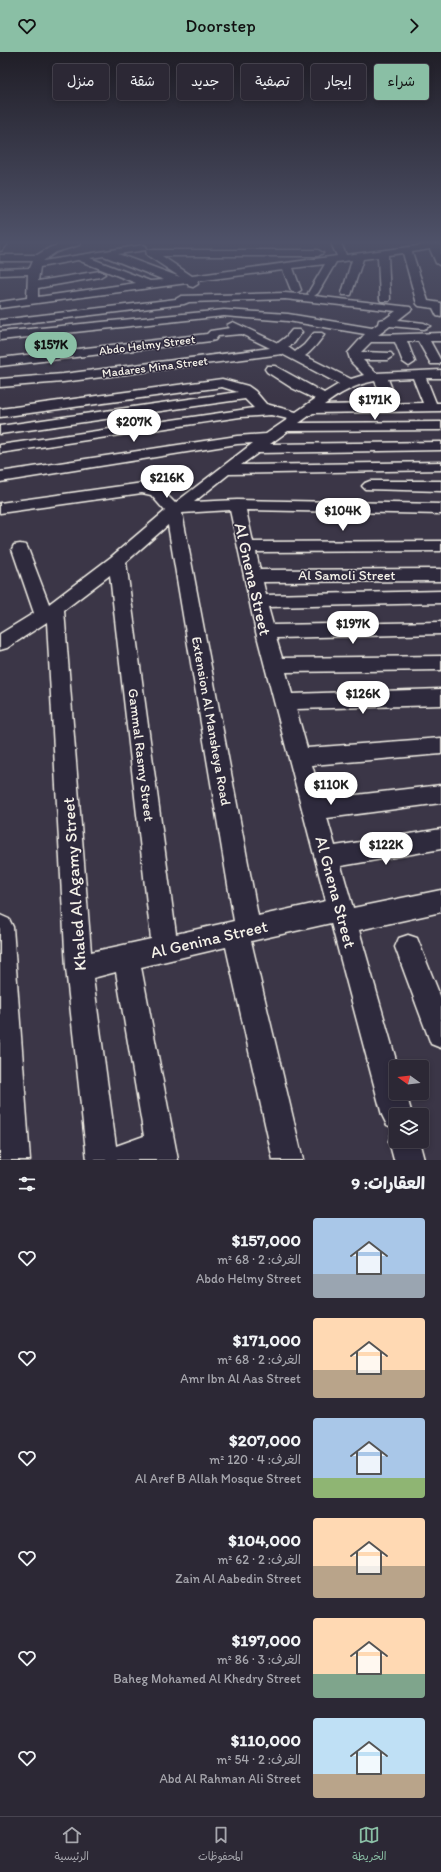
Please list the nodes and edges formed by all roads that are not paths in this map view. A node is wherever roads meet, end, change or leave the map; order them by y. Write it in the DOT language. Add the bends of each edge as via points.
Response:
graph roads {
  1 [pos="30,295"];
  2 [pos="78,295"];
  3 [pos="92,295"];
  4 [pos="118,295"];
  5 [pos="142,295"];
  6 [pos="172,295"];
  7 [pos="385,295"];
  8 [pos="421,295"];
  9 [pos="52,298"];
  10 [pos="385,299"];
  11 [pos="146,300"];
  12 [pos="183,300"];
  13 [pos="28,302"];
  14 [pos="124,304"];
  15 [pos="0,305"];
  16 [pos="98,307"];
  17 [pos="267,308"];
  18 [pos="440,309"];
  19 [pos="57,312"];
  20 [pos="402,312"];
  21 [pos="208,313"];
  22 [pos="26,315"];
  23 [pos="224,321"];
  24 [pos="0,323"];
  25 [pos="388,323"];
  26 [pos="260,326"];
  27 [pos="424,327"];
  28 [pos="244,330"];
  29 [pos="281,330"];
  30 [pos="296,332"];
  31 [pos="318,335"];
  32 [pos="0,336"];
  33 [pos="441,337"];
  34 [pos="333,338"];
  35 [pos="368,338"];
  36 [pos="400,338"];
  37 [pos="348,340"];
  38 [pos="149,344"];
  39 [pos="0,346"];
  40 [pos="287,351"];
  41 [pos="354,356"];
  42 [pos="387,356"];
  43 [pos="36,358"];
  44 [pos="434,361"];
  45 [pos="0,362"];
  46 [pos="409,362"];
  47 [pos="159,367"];
  48 [pos="271,369"];
  49 [pos="418,374"];
  50 [pos="441,374"];
  51 [pos="376,377"];
  52 [pos="42,379"];
  53 [pos="0,383"];
  54 [pos="350,384"];
  55 [pos="250,394"];
  56 [pos="324,398"];
  57 [pos="389,399"];
  58 [pos="0,404"];
  59 [pos="42,407"];
  60 [pos="436,408"];
  61 [pos="271,411"];
  62 [pos="0,413"];
  63 [pos="305,413"];
  64 [pos="441,426"];
  65 [pos="286,427"];
  66 [pos="0,430"];
  67 [pos="271,438"];
  68 [pos="441,446"];
  69 [pos="0,449"];
  70 [pos="256,449"];
  71 [pos="441,466"];
  72 [pos="225,470"];
  73 [pos="0,477"];
  74 [pos="370,486"];
  75 [pos="441,486"];
  76 [pos="237,505"];
  77 [pos="0,508"];
  78 [pos="441,509"];
  79 [pos="176,510"];
  80 [pos="441,546"];
  81 [pos="246,547"];
  82 [pos="20,549"];
  83 [pos="117,561"];
  84 [pos="441,575"];
  85 [pos="252,576"];
  86 [pos="441,597"];
  87 [pos="258,601"];
  88 [pos="49,611"];
  89 [pos="441,628"];
  90 [pos="265,632"];
  91 [pos="0,643"];
  92 [pos="441,663"];
  93 [pos="274,664"];
  94 [pos="441,697"];
  95 [pos="284,702"];
  96 [pos="441,746"];
  97 [pos="300,757"];
  98 [pos="441,794"];
  99 [pos="314,810"];
  100 [pos="441,839"];
  101 [pos="326,858"];
  102 [pos="441,901"];
  103 [pos="342,916"];
  104 [pos="0,926"];
  105 [pos="242,931"];
  106 [pos="408,947"];
  107 [pos="165,949"];
  108 [pos="126,957"];
  109 [pos="79,968"];
  110 [pos="441,1034"];
  111 [pos="395,1108"];
  112 [pos="406,1148"];
  113 [pos="162,1153"];
  114 [pos="15,1160"];
  115 [pos="102,1160"];
  116 [pos="120,1160"];
  117 [pos="288,1160"];
  118 [pos="409,1160"];
  1 -- 13 [label="street"];
  2 -- 9 [label="street"];
  3 -- 16 [label="street"];
  4 -- 14 [label="street"];
  5 -- 11 [label="street"];
  6 -- 12 [label="street"];
  7 -- 10 [label="street"];
  8 -- 18 [label="street" via="423,304"];
  9 -- 13 [label="street"];
  9 -- 19 [label="street"];
  12 -- 20 [label="street" via="285,296"];
  12 -- 21 [label="street"];
  12 -- 24 [label="street"];
  13 -- 15 [label="street"];
  13 -- 22 [label="street"];
  17 -- 21 [label="street" via="240,313"];
  17 -- 25 [label="street"];
  17 -- 35 [label="street"];
  20 -- 25 [label="street"];
  20 -- 27 [label="street"];
  21 -- 23 [label="street"];
  21 -- 32 [label="street"];
  23 -- 26 [label="street"];
  23 -- 28 [label="street"];
  23 -- 39 [label="street"];
  25 -- 27 [label="street"];
  25 -- 35 [label="street"];
  27 -- 33 [label="street"];
  27 -- 36 [label="street"];
  27 -- 44 [label="street"];
  28 -- 38 [label="street, Abdo Helmy Street" via="214,333 211,337"];
  28 -- 40 [label="street"];
  29 -- 30 [label="street"];
  30 -- 31 [label="street"];
  30 -- 40 [label="street"];
  31 -- 34 [label="street"];
  31 -- 40 [label="street" via="308,348"];
  35 -- 36 [label="street"];
  35 -- 37 [label="street"];
  35 -- 41 [label="street" via="355,349"];
  36 -- 46 [label="street"];
  38 -- 43 [label="street, Abdo Helmy Street"];
  38 -- 47 [label="street"];
  40 -- 47 [label="street, Madares Mina Street"];
  40 -- 54 [label="street"];
  41 -- 42 [label="street"];
  41 -- 51 [label="street"];
  43 -- 45 [label="street, Abdo Helmy Street"];
  43 -- 52 [label="street"];
  47 -- 52 [label="street, Madares Mina Street"];
  48 -- 56 [label="street"];
  49 -- 50 [label="street"];
  49 -- 51 [label="street"];
  49 -- 60 [label="street"];
  51 -- 54 [label="street"];
  51 -- 57 [label="street"];
  52 -- 53 [label="street, Madares Mina Street"];
  54 -- 56 [label="street"];
  55 -- 59 [label="street" via="222,383"];
  55 -- 61 [label="street" via="261,407"];
  55 -- 66 [label="street"];
  56 -- 63 [label="street"];
  58 -- 59 [label="street" via="37,399 40,400"];
  59 -- 62 [label="street"];
  60 -- 63 [label="street"];
  61 -- 63 [label="street"];
  61 -- 69 [label="street" via="240,413"];
  63 -- 65 [label="street"];
  64 -- 65 [label="street"];
  65 -- 67 [label="street"];
  67 -- 70 [label="street"];
  67 -- 73 [label="street" via="237,440"];
  68 -- 70 [label="street"];
  70 -- 72 [label="street"];
  71 -- 72 [label="street"];
  72 -- 79 [label="street"];
  74 -- 75 [label="street"];
  76 -- 78 [label="street"];
  76 -- 79 [label="street"];
  76 -- 81 [label="street, Al Gnena Street"];
  77 -- 79 [label="street" via="143,488 156,492"];
  79 -- 83 [label="street"];
  79 -- 105 [label="street, Extension Al Mansheya Road"];
  80 -- 81 [label="street"];
  81 -- 85 [label="street, Al Gnena Street"];
  82 -- 88 [label="street, Khaled Al Agamy Street"];
  83 -- 88 [label="street"];
  83 -- 107 [label="street, Gammal Rasmy Street"];
  84 -- 85 [label="street, Al Samoli Street"];
  85 -- 87 [label="street, Al Gnena Street"];
  86 -- 87 [label="street"];
  87 -- 90 [label="street, Al Gnena Street"];
  88 -- 91 [label="street"];
  88 -- 109 [label="street, Khaled Al Agamy Street"];
  89 -- 90 [label="street"];
  90 -- 93 [label="street, Al Gnena Street"];
  92 -- 93 [label="street"];
  93 -- 95 [label="street, Al Gnena Street"];
  94 -- 95 [label="street"];
  95 -- 97 [label="street, Al Gnena Street"];
  96 -- 97 [label="street"];
  97 -- 99 [label="street, Al Gnena Street"];
  98 -- 99 [label="street"];
  99 -- 101 [label="street, Al Gnena Street"];
  100 -- 101 [label="street"];
  101 -- 103 [label="street, Al Gnena Street"];
  102 -- 103 [label="street, Al Genina Street"];
  103 -- 105 [label="street, Al Genina Street"];
  103 -- 111 [label="street, Al Gnena Street"];
  104 -- 114 [label="street"];
  105 -- 107 [label="street, Al Genina Street"];
  105 -- 117 [label="street, Extension Al Mansheya Road"];
  106 -- 110 [label="street"];
  107 -- 108 [label="street, Al Genina Street"];
  108 -- 109 [label="street, Al Genina Street"];
  108 -- 113 [label="street"];
  109 -- 115 [label="street, Khaled Al Agamy Street"];
  112 -- 118 [label="street"];
  113 -- 116 [label="street"];
}
